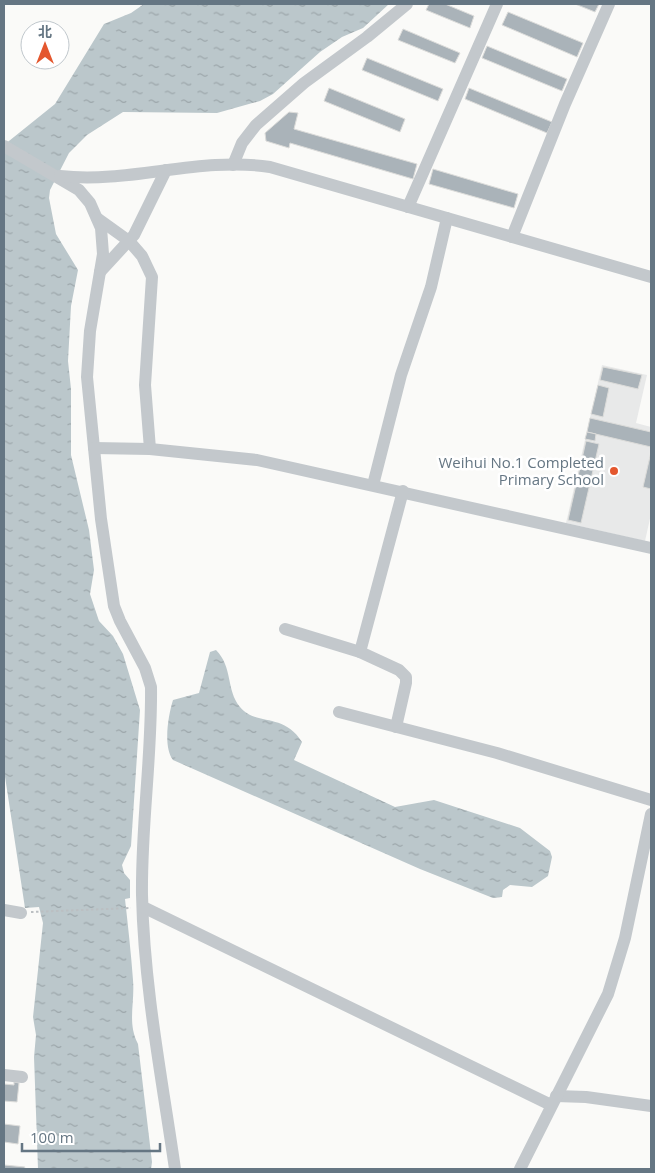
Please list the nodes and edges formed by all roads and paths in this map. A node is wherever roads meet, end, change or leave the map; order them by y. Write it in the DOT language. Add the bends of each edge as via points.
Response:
graph roads {
  1 [pos="407,4"];
  2 [pos="497,4"];
  3 [pos="609,4"];
  4 [pos="4,146"];
  5 [pos="233,165"];
  6 [pos="166,170"];
  7 [pos="58,176"];
  8 [pos="408,207"];
  9 [pos="97,218"];
  10 [pos="447,218"];
  11 [pos="512,237"];
  12 [pos="129,241"];
  13 [pos="100,273"];
  14 [pos="651,277"];
  15 [pos="94,448"];
  16 [pos="150,448"];
  17 [pos="373,485"];
  18 [pos="403,491"];
  19 [pos="651,548"];
  20 [pos="285,629"];
  21 [pos="360,652"];
  22 [pos="339,712"];
  23 [pos="396,727"];
  24 [pos="651,800"];
  25 [pos="651,814"];
  26 [pos="143,907"];
  27 [pos="4,910"];
  28 [pos="21,912"];
  29 [pos="4,1075"];
  30 [pos="22,1077"];
  31 [pos="554,1101"];
  32 [pos="651,1106"];
  33 [pos="175,1169"];
  34 [pos="520,1169"];
  1 -- 5 [label="street" via="304,83 256,125 242,143"];
  2 -- 8 [label="street"];
  3 -- 11 [label="street"];
  4 -- 7 [label="street"];
  5 -- 6 [label="street"];
  5 -- 8 [label="street" via="270,167"];
  6 -- 7 [label="street" via="97,177"];
  6 -- 12 [label="street"];
  7 -- 9 [label="street" via="79,190"];
  8 -- 10 [label="street"];
  9 -- 12 [label="street"];
  9 -- 13 [label="street" via="104,254"];
  10 -- 11 [label="street"];
  10 -- 17 [label="street"];
  11 -- 14 [label="street"];
  12 -- 13 [label="street"];
  12 -- 16 [label="street" via="142,256 152,277 145,385"];
  13 -- 15 [label="street" via="87,377"];
  15 -- 16 [label="street"];
  15 -- 26 [label="street" via="114,606 145,668 150,687"];
  16 -- 17 [label="street" via="257,460"];
  17 -- 18 [label="street"];
  18 -- 19 [label="street"];
  18 -- 21 [label="street"];
  20 -- 21 [label="street"];
  21 -- 23 [label="street" via="399,670 406,677"];
  22 -- 23 [label="street"];
  23 -- 24 [label="street" via="497,753"];
  25 -- 31 [label="street" via="617,968 608,994"];
  26 -- 28 [label="path"];
  26 -- 31 [label="street"];
  26 -- 33 [label="street" via="151,1004"];
  27 -- 28 [label="street"];
  29 -- 30 [label="street"];
  31 -- 32 [label="street" via="586,1097"];
  31 -- 34 [label="street"];
}
